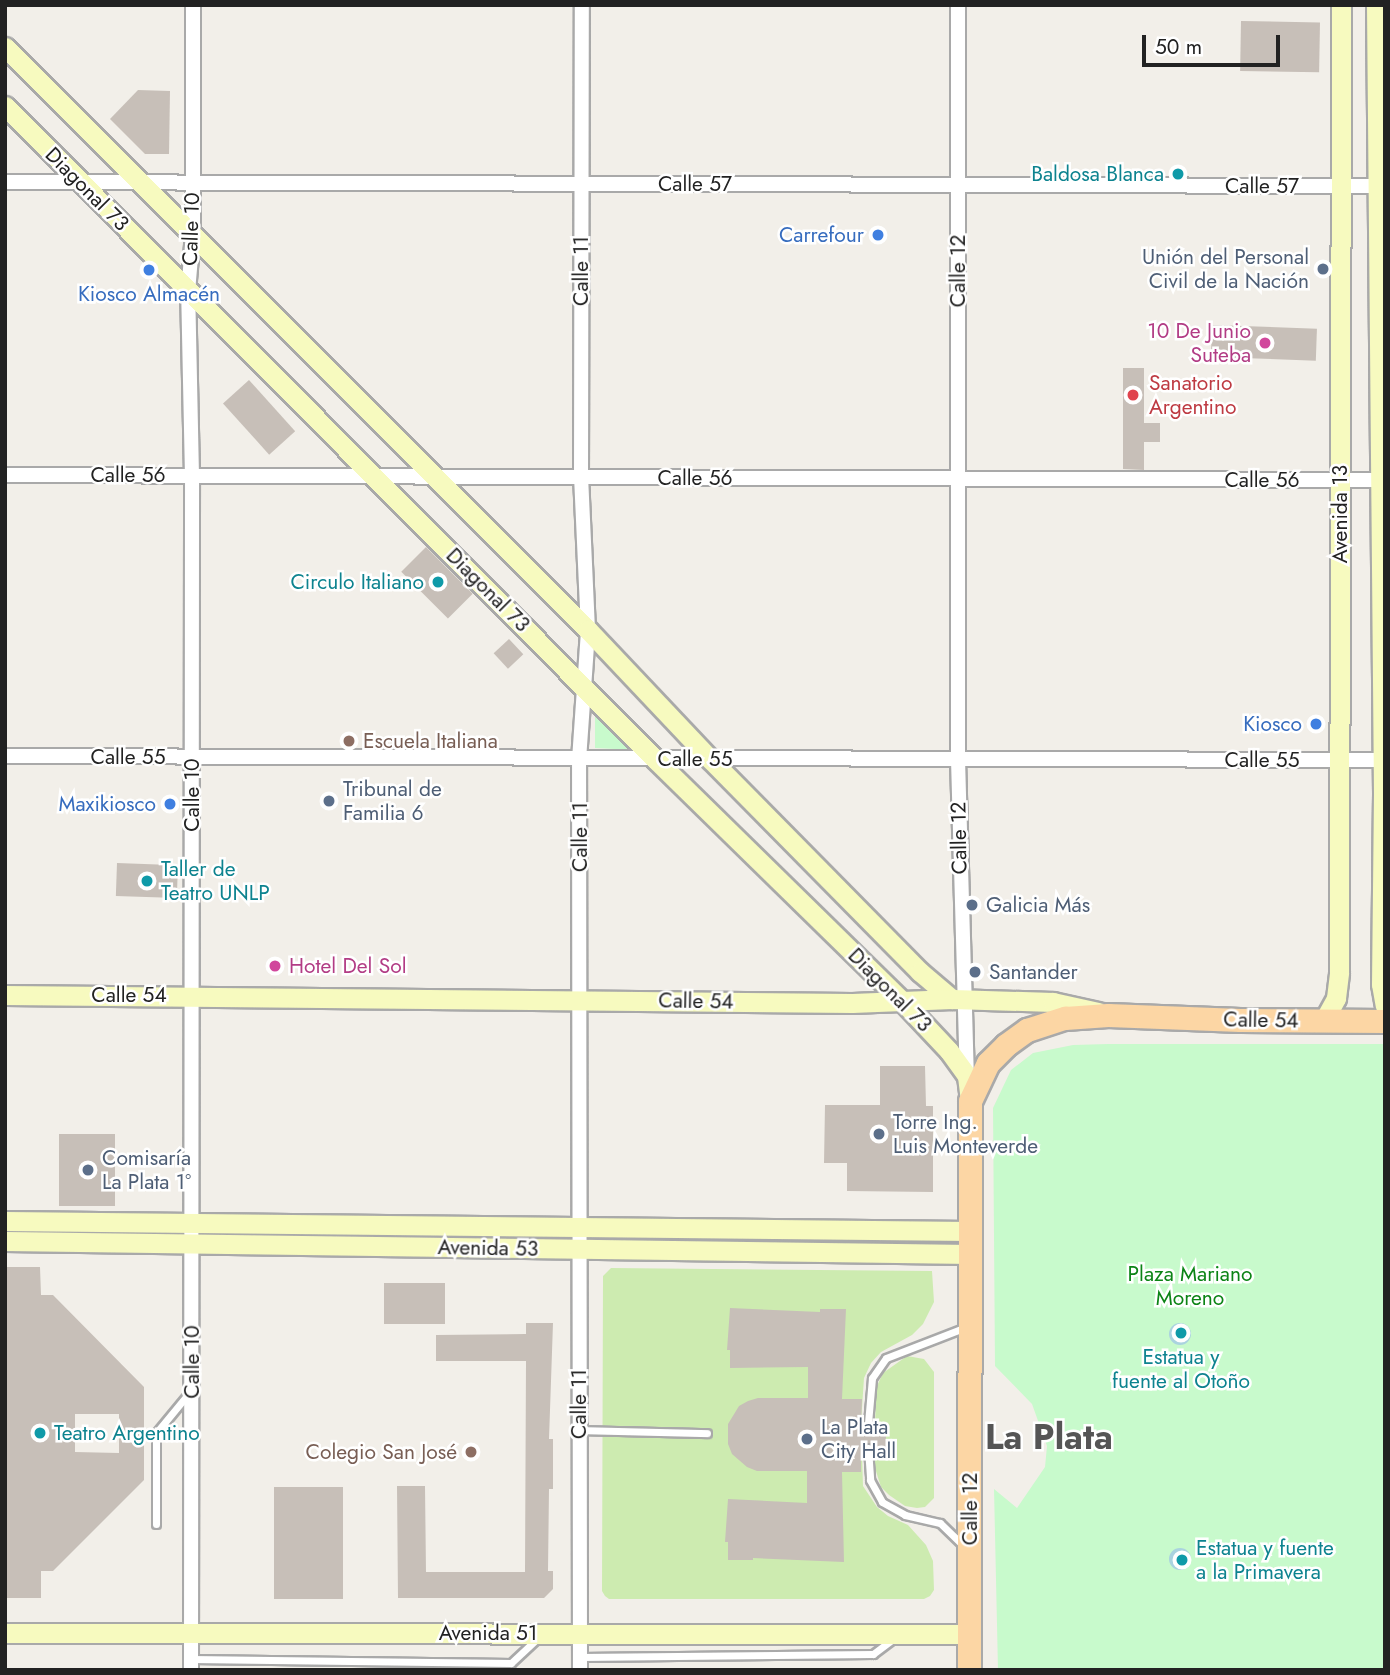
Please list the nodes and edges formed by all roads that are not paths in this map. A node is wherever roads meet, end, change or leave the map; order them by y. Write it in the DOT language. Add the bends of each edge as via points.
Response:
graph roads {
  1 [pos="193,5"];
  2 [pos="582,5"];
  3 [pos="958,5"];
  4 [pos="1341,5"];
  5 [pos="1376,5"];
  6 [pos="5,47"];
  7 [pos="5,106"];
  8 [pos="141,181"];
  9 [pos="5,182"];
  10 [pos="193,182"];
  11 [pos="80,183"];
  12 [pos="581,183"];
  13 [pos="958,184"];
  14 [pos="1341,186"];
  15 [pos="1381,186"];
  16 [pos="193,234"];
  17 [pos="188,292"];
  18 [pos="5,475"];
  19 [pos="192,476"];
  20 [pos="433,477"];
  21 [pos="582,477"];
  22 [pos="375,478"];
  23 [pos="958,478"];
  24 [pos="1340,480"];
  25 [pos="1382,480"];
  26 [pos="588,630"];
  27 [pos="584,685"];
  28 [pos="5,756"];
  29 [pos="192,757"];
  30 [pos="710,759"];
  31 [pos="958,759"];
  32 [pos="579,760"];
  33 [pos="656,760"];
  34 [pos="1339,760"];
  35 [pos="1383,760"];
  36 [pos="5,995"];
  37 [pos="192,995"];
  38 [pos="581,999"];
  39 [pos="957,1000"];
  40 [pos="903,1002"];
  41 [pos="1385,1006"];
  42 [pos="1108,1015"];
  43 [pos="1325,1020"];
  44 [pos="1385,1021"];
  45 [pos="967,1076"];
  46 [pos="970,1101"];
  47 [pos="192,1220"];
  48 [pos="5,1221"];
  49 [pos="579,1227"];
  50 [pos="970,1231"];
  51 [pos="5,1241"];
  52 [pos="192,1242"];
  53 [pos="579,1250"];
  54 [pos="971,1254"];
  55 [pos="970,1325"];
  56 [pos="192,1389"];
  57 [pos="868,1423"];
  58 [pos="579,1430"];
  59 [pos="707,1433"];
  60 [pos="868,1448"];
  61 [pos="156,1524"];
  62 [pos="970,1551"];
  63 [pos="580,1632"];
  64 [pos="5,1633"];
  65 [pos="192,1633"];
  66 [pos="544,1633"];
  67 [pos="900,1633"];
  68 [pos="970,1634"];
  69 [pos="191,1664"];
  70 [pos="580,1664"];
  71 [pos="969,1670"];
  1 -- 10 [label="street, Calle 10"];
  2 -- 12 [label="street, Calle 11"];
  3 -- 13 [label="street, Calle 12"];
  4 -- 14 [label="main road, Avenida 13"];
  5 -- 15 [label="main road, Avenida 13"];
  6 -- 8 [label="main road, Diagonal 73"];
  7 -- 11 [label="main road, Diagonal 73"];
  8 -- 10 [label="street, Calle 57"];
  8 -- 11 [label="street, Calle 57"];
  8 -- 16 [label="main road, Diagonal 73"];
  9 -- 11 [label="street, Calle 57"];
  10 -- 12 [label="street, Calle 57"];
  10 -- 16 [label="street, Calle 10"];
  11 -- 17 [label="main road, Diagonal 73"];
  12 -- 13 [label="street, Calle 57"];
  12 -- 21 [label="street, Calle 11"];
  13 -- 14 [label="street, Calle 57"];
  13 -- 23 [label="street, Calle 12"];
  14 -- 15 [label="street, Calle 57"];
  14 -- 24 [label="main road, Avenida 13"];
  15 -- 25 [label="main road, Avenida 13"];
  16 -- 17 [label="street, Calle 10"];
  16 -- 20 [label="main road, Diagonal 73"];
  17 -- 19 [label="street, Calle 10"];
  17 -- 22 [label="main road, Diagonal 73"];
  18 -- 19 [label="street, Calle 56"];
  19 -- 22 [label="street, Calle 56"];
  19 -- 29 [label="street, Calle 10"];
  20 -- 21 [label="street, Calle 56"];
  20 -- 22 [label="street, Calle 56"];
  20 -- 26 [label="main road, Diagonal 73"];
  21 -- 23 [label="street, Calle 56"];
  21 -- 26 [label="street, Calle 11"];
  22 -- 27 [label="main road, Diagonal 73"];
  23 -- 24 [label="street, Calle 56"];
  23 -- 31 [label="street, Calle 12"];
  24 -- 25 [label="street, Calle 56"];
  24 -- 34 [label="main road, Avenida 13"];
  25 -- 35 [label="main road, Avenida 13"];
  26 -- 27 [label="street, Calle 11"];
  26 -- 30 [label="main road, Diagonal 73"];
  27 -- 32 [label="street, Calle 11"];
  27 -- 33 [label="main road, Diagonal 73"];
  28 -- 29 [label="street, Calle 55"];
  29 -- 32 [label="street, Calle 55"];
  29 -- 37 [label="street, Calle 10"];
  30 -- 31 [label="street, Calle 55"];
  30 -- 33 [label="street, Calle 55"];
  30 -- 39 [label="main road, Diagonal 73" via="920,972"];
  31 -- 34 [label="street, Calle 55"];
  31 -- 39 [label="street, Calle 12"];
  32 -- 33 [label="street, Calle 55"];
  32 -- 38 [label="street, Calle 11"];
  33 -- 40 [label="main road, Diagonal 73"];
  34 -- 35 [label="street, Calle 55"];
  34 -- 43 [label="main road, Avenida 13" via="1339,972 1336,998"];
  35 -- 41 [label="main road, Avenida 13" via="1381,984"];
  36 -- 37 [label="main road, Calle 54"];
  37 -- 38 [label="main road, Calle 54"];
  37 -- 47 [label="street, Calle 10"];
  38 -- 40 [label="main road, Calle 54"];
  38 -- 49 [label="street, Calle 11"];
  39 -- 40 [label="main road, Calle 54"];
  39 -- 42 [label="main road, Calle 54" via="1054,1002"];
  39 -- 45 [label="street, Calle 12"];
  40 -- 45 [label="main road, Diagonal 73"];
  42 -- 43 [label="main road, Calle 54"];
  42 -- 46 [label="main road" via="1044,1023 1017,1036 988,1063"];
  43 -- 44 [label="main road, Calle 54"];
  45 -- 46 [label="main road, Calle 12"];
  46 -- 50 [label="main road, Calle 12"];
  47 -- 48 [label="main road, Avenida 53"];
  47 -- 49 [label="main road, Avenida 53"];
  47 -- 52 [label="street, Calle 10"];
  49 -- 50 [label="main road, Avenida 53"];
  49 -- 53 [label="street, Calle 11"];
  50 -- 54 [label="main road, Calle 12"];
  51 -- 52 [label="main road, Avenida 53"];
  52 -- 53 [label="main road, Avenida 53"];
  52 -- 56 [label="street, Calle 10"];
  53 -- 54 [label="main road, Avenida 53"];
  53 -- 58 [label="street, Calle 11"];
  54 -- 55 [label="main road, Calle 12"];
  55 -- 57 [label="lane" via="886,1358 872,1378"];
  55 -- 62 [label="main road, Calle 12"];
  56 -- 61 [label="lane" via="156,1433"];
  56 -- 65 [label="street, Calle 10"];
  58 -- 59 [label="lane"];
  58 -- 63 [label="street, Calle 11"];
  60 -- 62 [label="lane" via="870,1480 882,1502 905,1515 940,1523"];
  62 -- 68 [label="main road, Calle 12"];
  63 -- 66 [label="main road, Avenida 51"];
  63 -- 67 [label="main road, Avenida 51"];
  63 -- 70 [label="street, Calle 11"];
  64 -- 65 [label="main road, Avenida 51"];
  65 -- 66 [label="main road, Avenida 51"];
  65 -- 69 [label="street, Calle 10"];
  66 -- 69 [label="lane" via="511,1662"];
  67 -- 68 [label="main road, Avenida 51"];
  67 -- 70 [label="lane" via="873,1654"];
  68 -- 71 [label="main road, Calle 12"];
}
